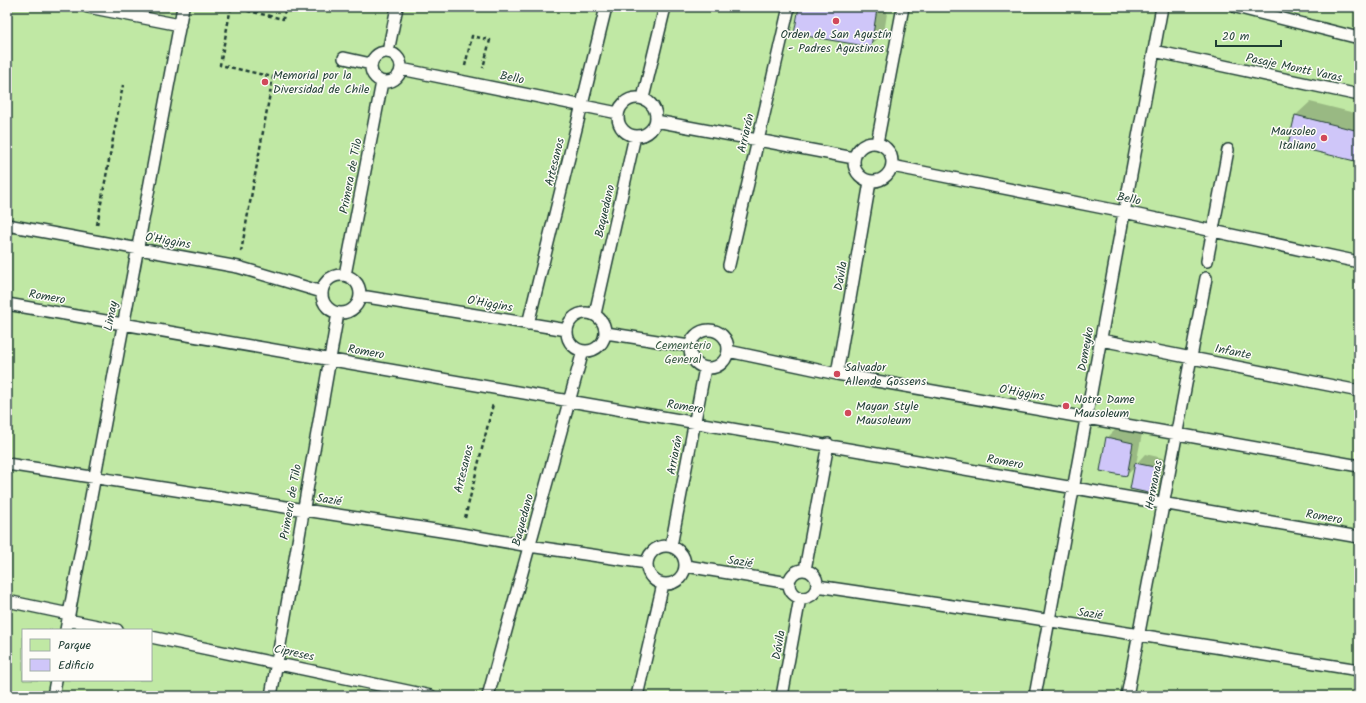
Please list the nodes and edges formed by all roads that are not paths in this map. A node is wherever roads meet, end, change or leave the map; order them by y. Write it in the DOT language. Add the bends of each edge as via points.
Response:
graph roads {
  1 [pos="88,7"];
  2 [pos="183,7"];
  3 [pos="397,7"];
  4 [pos="606,7"];
  5 [pos="666,7"];
  6 [pos="789,7"];
  7 [pos="903,7"];
  8 [pos="1162,7"];
  9 [pos="1236,7"];
  10 [pos="180,25"];
  11 [pos="1359,38"];
  12 [pos="1154,51"];
  13 [pos="388,52"];
  14 [pos="344,58"];
  15 [pos="371,64"];
  16 [pos="401,69"];
  17 [pos="382,82"];
  18 [pos="1359,95"];
  19 [pos="643,98"];
  20 [pos="582,106"];
  21 [pos="618,113"];
  22 [pos="656,121"];
  23 [pos="635,136"];
  24 [pos="758,140"];
  25 [pos="877,143"];
  26 [pos="1228,150"];
  27 [pos="854,158"];
  28 [pos="892,166"];
  29 [pos="870,182"];
  30 [pos="1124,212"];
  31 [pos="7,225"];
  32 [pos="1214,231"];
  33 [pos="137,249"];
  34 [pos="1207,261"];
  35 [pos="1359,262"];
  36 [pos="729,265"];
  37 [pos="345,275"];
  38 [pos="1206,278"];
  39 [pos="322,292"];
  40 [pos="361,296"];
  41 [pos="7,304"];
  42 [pos="338,313"];
  43 [pos="594,314"];
  44 [pos="123,324"];
  45 [pos="528,324"];
  46 [pos="567,330"];
  47 [pos="606,334"];
  48 [pos="1101,340"];
  49 [pos="689,346"];
  50 [pos="583,351"];
  51 [pos="728,351"];
  52 [pos="1191,357"];
  53 [pos="330,359"];
  54 [pos="704,368"];
  55 [pos="837,374"];
  56 [pos="1359,391"];
  57 [pos="569,401"];
  58 [pos="1086,418"];
  59 [pos="694,422"];
  60 [pos="1177,434"];
  61 [pos="828,444"];
  62 [pos="7,464"];
  63 [pos="1359,466"];
  64 [pos="94,477"];
  65 [pos="1073,487"];
  66 [pos="1164,502"];
  67 [pos="303,510"];
  68 [pos="1359,537"];
  69 [pos="529,546"];
  70 [pos="671,546"];
  71 [pos="647,563"];
  72 [pos="686,566"];
  73 [pos="805,570"];
  74 [pos="789,583"];
  75 [pos="663,584"];
  76 [pos="817,586"];
  77 [pos="800,598"];
  78 [pos="7,601"];
  79 [pos="67,621"];
  80 [pos="1049,621"];
  81 [pos="111,629"];
  82 [pos="1140,636"];
  83 [pos="152,637"];
  84 [pos="276,663"];
  85 [pos="1359,670"];
  86 [pos="56,681"];
  87 [pos="53,696"];
  88 [pos="271,696"];
  89 [pos="431,696"];
  90 [pos="484,696"];
  91 [pos="488,696"];
  92 [pos="637,696"];
  93 [pos="782,696"];
  94 [pos="1035,696"];
  95 [pos="1127,696"];
  1 -- 10 [label="lane"];
  2 -- 10 [label="lane, Limay"];
  3 -- 13 [label="lane"];
  4 -- 20 [label="lane, Artesanos"];
  5 -- 19 [label="lane"];
  6 -- 24 [label="lane, Arriarán"];
  7 -- 25 [label="lane"];
  8 -- 12 [label="lane, Domeyko"];
  9 -- 11 [label="lane"];
  10 -- 33 [label="lane, Limay"];
  12 -- 18 [label="lane, Pasaje Montt Varas"];
  12 -- 30 [label="lane, Domeyko"];
  13 -- 15 [label="lane" via="375,56"];
  13 -- 16 [label="lane" via="400,60"];
  14 -- 15 [label="lane"];
  15 -- 17 [label="lane" via="372,73"];
  16 -- 17 [label="lane" via="396,78"];
  16 -- 20 [label="lane, Bello"];
  17 -- 37 [label="lane, Primera de Tilo"];
  19 -- 21 [label="lane" via="630,98 625,101"];
  19 -- 22 [label="lane" via="655,110"];
  20 -- 21 [label="lane, Bello"];
  20 -- 45 [label="lane, Artesanos"];
  21 -- 23 [label="lane" via="619,125 623,131"];
  22 -- 23 [label="lane" via="646,134"];
  22 -- 24 [label="lane"];
  23 -- 43 [label="lane, Baquedano"];
  24 -- 27 [label="lane"];
  24 -- 36 [label="lane, Arriarán"];
  25 -- 27 [label="lane" via="865,144 856,152"];
  25 -- 28 [label="lane" via="888,149"];
  26 -- 32 [label="lane"];
  27 -- 29 [label="lane" via="859,176"];
  28 -- 29 [label="lane" via="886,176 876,182"];
  28 -- 30 [label="lane, Bello"];
  29 -- 55 [label="lane, Dávila"];
  30 -- 32 [label="lane, Bello"];
  30 -- 48 [label="lane, Domeyko"];
  31 -- 33 [label="lane, O'Higgins"];
  32 -- 34 [label="lane"];
  32 -- 35 [label="lane, Bello"];
  33 -- 39 [label="lane, O'Higgins" via="238,268"];
  33 -- 44 [label="lane, Limay"];
  37 -- 39 [label="lane" via="339,274 327,280"];
  37 -- 40 [label="lane" via="359,285"];
  38 -- 52 [label="lane, Hermanas"];
  39 -- 42 [label="lane" via="324,303"];
  40 -- 42 [label="lane" via="356,307"];
  40 -- 45 [label="lane, O'Higgins"];
  41 -- 44 [label="lane, Romero"];
  42 -- 53 [label="lane, Primera de Tilo"];
  43 -- 46 [label="lane" via="587,312 574,317"];
  43 -- 47 [label="lane" via="603,322"];
  44 -- 53 [label="lane, Romero"];
  44 -- 64 [label="lane, Limay"];
  45 -- 46 [label="lane, O'Higgins"];
  46 -- 50 [label="lane" via="571,344"];
  47 -- 49 [label="lane"];
  47 -- 50 [label="lane" via="598,348"];
  48 -- 52 [label="lane, Infante"];
  48 -- 58 [label="lane, Domeyko"];
  49 -- 51 [label="lane" via="697,334 703,330 711,330 724,336 728,343"];
  49 -- 54 [label="lane" via="693,360"];
  50 -- 57 [label="lane, Baquedano"];
  51 -- 54 [label="lane" via="720,365"];
  51 -- 55 [label="lane, O'Higgins"];
  52 -- 56 [label="lane, Infante"];
  52 -- 60 [label="lane, Hermanas"];
  53 -- 57 [label="lane, Romero"];
  53 -- 67 [label="lane, Primera de Tilo"];
  54 -- 59 [label="lane, Arriarán"];
  55 -- 58 [label="lane, O'Higgins"];
  57 -- 59 [label="lane, Romero"];
  57 -- 69 [label="lane, Baquedano"];
  58 -- 60 [label="lane, O'Higgins"];
  58 -- 65 [label="lane, Domeyko"];
  59 -- 61 [label="lane, Romero"];
  59 -- 70 [label="lane, Arriarán"];
  60 -- 63 [label="lane, O'Higgins"];
  60 -- 66 [label="lane, Hermanas"];
  61 -- 65 [label="lane, Romero"];
  61 -- 73 [label="lane"];
  62 -- 64 [label="lane, Sazié"];
  64 -- 67 [label="lane, Sazié"];
  64 -- 79 [label="lane, Limay"];
  65 -- 66 [label="lane, Romero"];
  65 -- 80 [label="lane, Domeyko"];
  66 -- 68 [label="lane, Romero"];
  66 -- 82 [label="lane, Hermanas"];
  67 -- 69 [label="lane, Sazié"];
  67 -- 84 [label="lane, Primera de Tilo"];
  69 -- 71 [label="lane, Sazié"];
  69 -- 91 [label="lane, Baquedano"];
  70 -- 71 [label="lane" via="665,545 653,551"];
  70 -- 72 [label="lane" via="682,554"];
  71 -- 75 [label="lane" via="649,574"];
  72 -- 74 [label="lane, Sazié"];
  72 -- 75 [label="lane" via="681,578"];
  73 -- 74 [label="lane" via="793,575"];
  73 -- 76 [label="lane" via="815,577"];
  74 -- 77 [label="lane" via="791,591"];
  75 -- 92 [label="lane"];
  76 -- 77 [label="lane" via="810,596"];
  76 -- 80 [label="lane, Sazié"];
  77 -- 93 [label="lane, Dávila"];
  78 -- 79 [label="lane"];
  79 -- 81 [label="lane"];
  80 -- 82 [label="lane, Sazié"];
  80 -- 94 [label="lane, Domeyko"];
  82 -- 85 [label="lane, Sazié"];
  82 -- 95 [label="lane, Hermanas"];
  83 -- 84 [label="lane, Cipreses"];
  84 -- 88 [label="lane, Primera de Tilo"];
  84 -- 89 [label="lane, Cipreses"];
  86 -- 87 [label="lane"];
  90 -- 91 [label="lane"];
}
